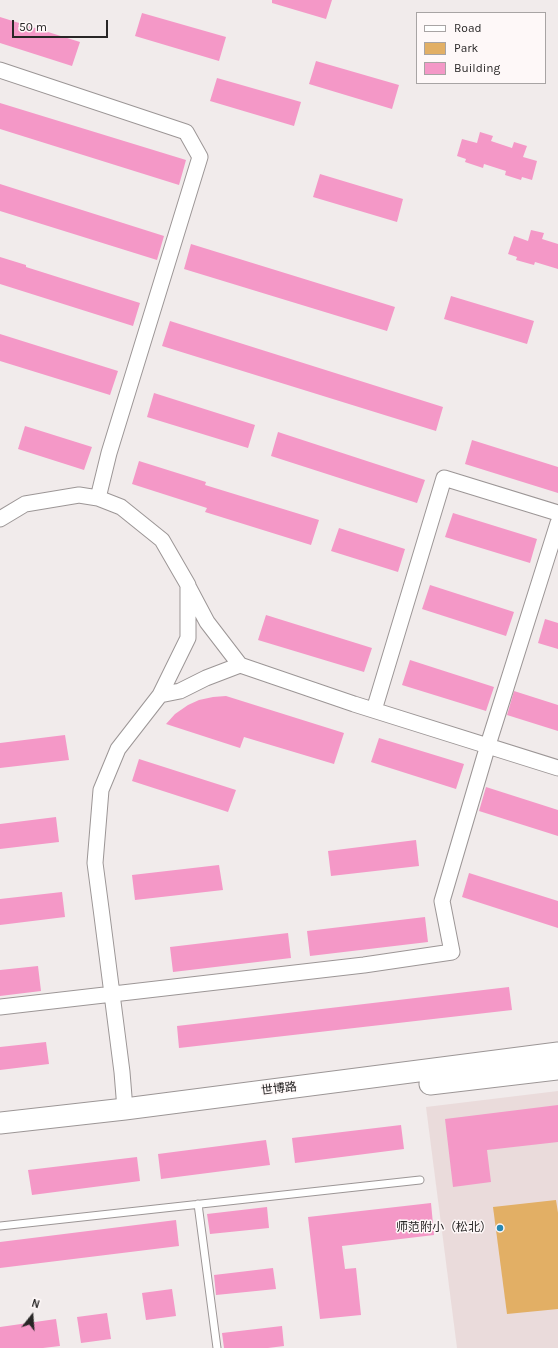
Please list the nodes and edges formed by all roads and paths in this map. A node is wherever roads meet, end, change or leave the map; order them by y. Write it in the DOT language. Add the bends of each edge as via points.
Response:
graph roads {
  1 [pos="0,70"];
  2 [pos="98,498"];
  3 [pos="558,514"];
  4 [pos="0,519"];
  5 [pos="558,523"];
  6 [pos="188,585"];
  7 [pos="240,665"];
  8 [pos="160,696"];
  9 [pos="374,710"];
  10 [pos="488,745"];
  11 [pos="558,768"];
  12 [pos="112,994"];
  13 [pos="0,1007"];
  14 [pos="558,1053"];
  15 [pos="558,1069"];
  16 [pos="125,1109"];
  17 [pos="0,1123"];
  18 [pos="0,1133"];
  19 [pos="420,1180"];
  20 [pos="198,1204"];
  21 [pos="0,1226"];
  22 [pos="217,1348"];
  1 -- 2 [label="street" via="186,132 200,157"];
  2 -- 4 [label="street" via="79,495 25,504"];
  2 -- 6 [label="street" via="120,507 162,540"];
  3 -- 9 [label="street" via="444,478"];
  5 -- 10 [label="street"];
  6 -- 7 [label="street" via="207,622"];
  6 -- 8 [label="street" via="188,638"];
  7 -- 8 [label="street" via="180,691"];
  7 -- 9 [label="street"];
  8 -- 12 [label="street" via="118,749 101,790 95,862"];
  9 -- 10 [label="street"];
  10 -- 11 [label="street"];
  10 -- 12 [label="street" via="442,901 452,952 364,965"];
  12 -- 13 [label="street"];
  12 -- 16 [label="street"];
  14 -- 16 [label="main road, 世博路"];
  15 -- 18 [label="main road, 世博路"];
  16 -- 17 [label="main road, 世博路"];
  19 -- 20 [label="lane"];
  20 -- 21 [label="lane"];
  20 -- 22 [label="lane"];
}
